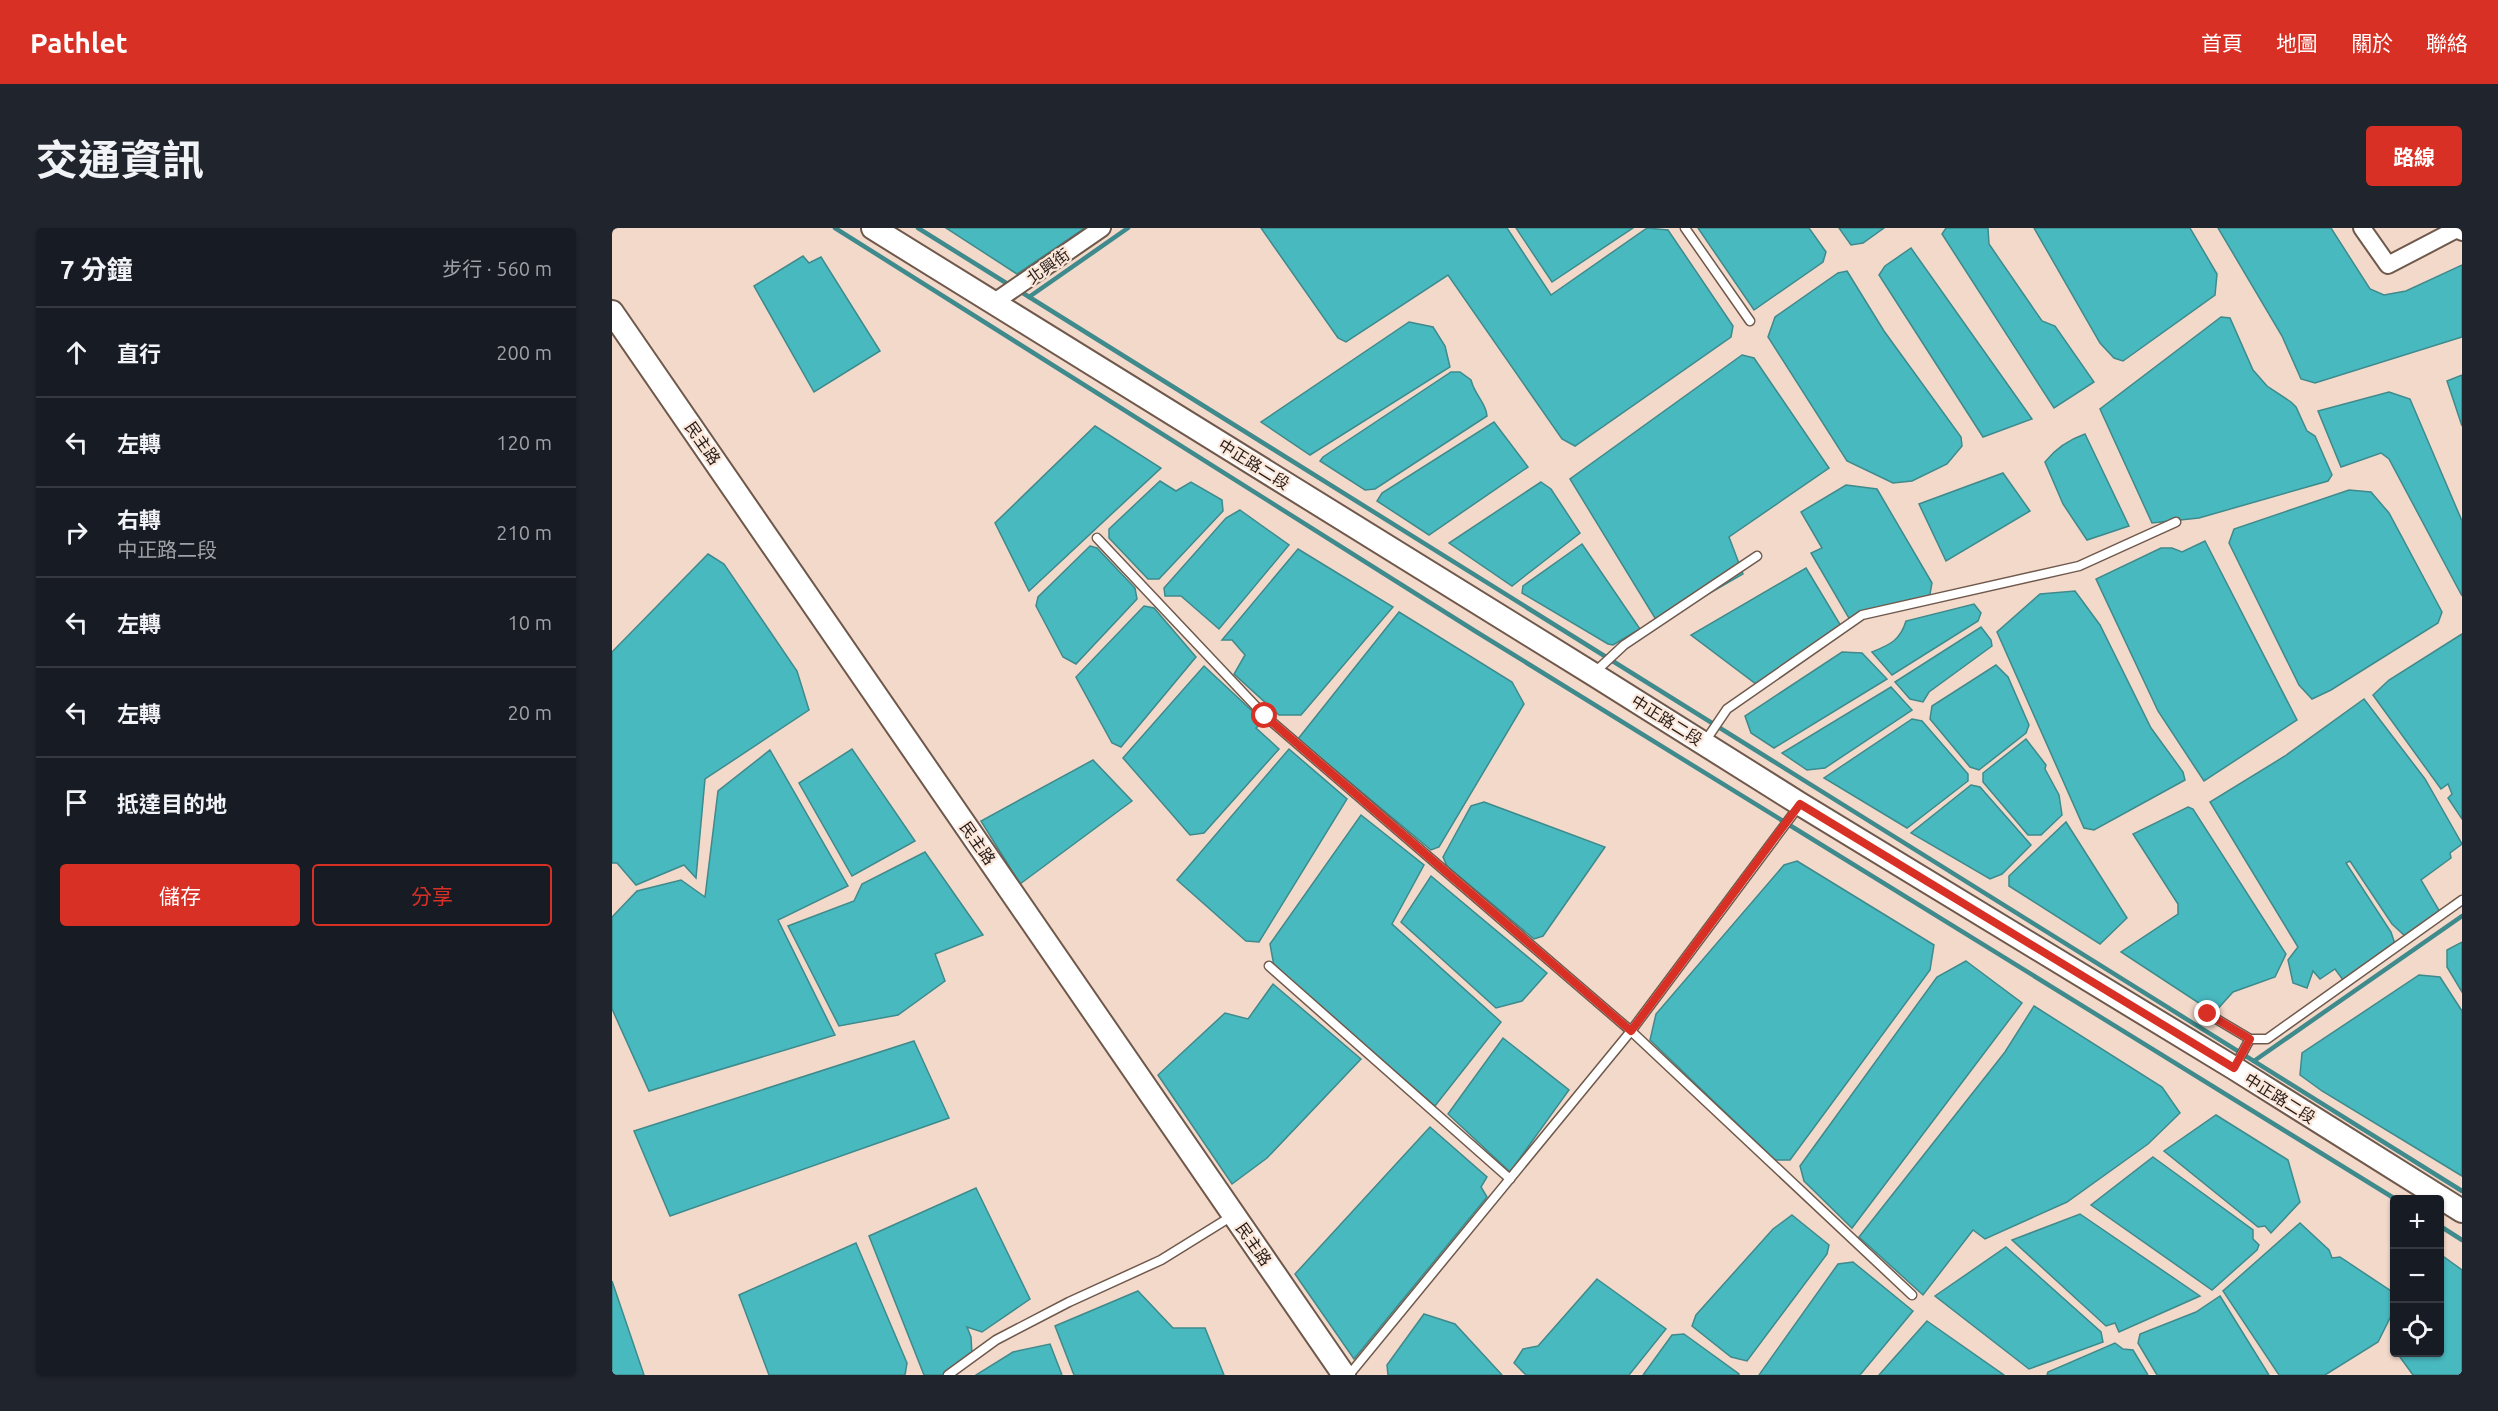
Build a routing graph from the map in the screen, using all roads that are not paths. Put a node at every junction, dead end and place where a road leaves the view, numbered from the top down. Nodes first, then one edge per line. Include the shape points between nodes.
1 (873, 228) edge
2 (1102, 228) edge
3 (1685, 228) edge
4 (2362, 228) edge
5 (2462, 232) edge
6 (993, 303) junction
7 (612, 312) edge
8 (1750, 321) dead end
9 (2176, 522) dead end
10 (1097, 538) dead end
11 (1757, 556) dead end
12 (1593, 674) junction
13 (1703, 743) junction
14 (1800, 804) junction
15 (2462, 900) edge
16 (1269, 966) dead end
17 (2208, 1014) dead end
18 (1631, 1031) junction
19 (2250, 1039) junction
20 (2234, 1068) junction
21 (1510, 1179) junction
22 (2462, 1211) edge
23 (1234, 1215) junction
24 (1912, 1295) dead end
25 (948, 1375) edge
26 (1344, 1375) edge
27 (1349, 1375) edge

1 - 6 main road, 中正路二段
2 - 6 street, 北興街
3 - 8 lane
4 - 5 street via 2388,265 2457,229
6 - 12 main road, 中正路二段
7 - 23 main road, 民主路
9 - 13 lane via 2079,566 1862,615 1727,709
10 - 18 lane via 1265,716
11 - 12 lane via 1624,645
12 - 13 main road, 中正路二段
13 - 14 main road, 中正路二段
14 - 18 lane
14 - 20 main road, 中正路二段
15 - 19 lane via 2267,1039
16 - 21 lane
17 - 19 lane
18 - 21 lane
18 - 24 lane
19 - 20 lane
20 - 22 main road, 中正路二段
21 - 27 lane
23 - 25 lane via 1161,1260 996,1340
23 - 26 main road, 民主路

